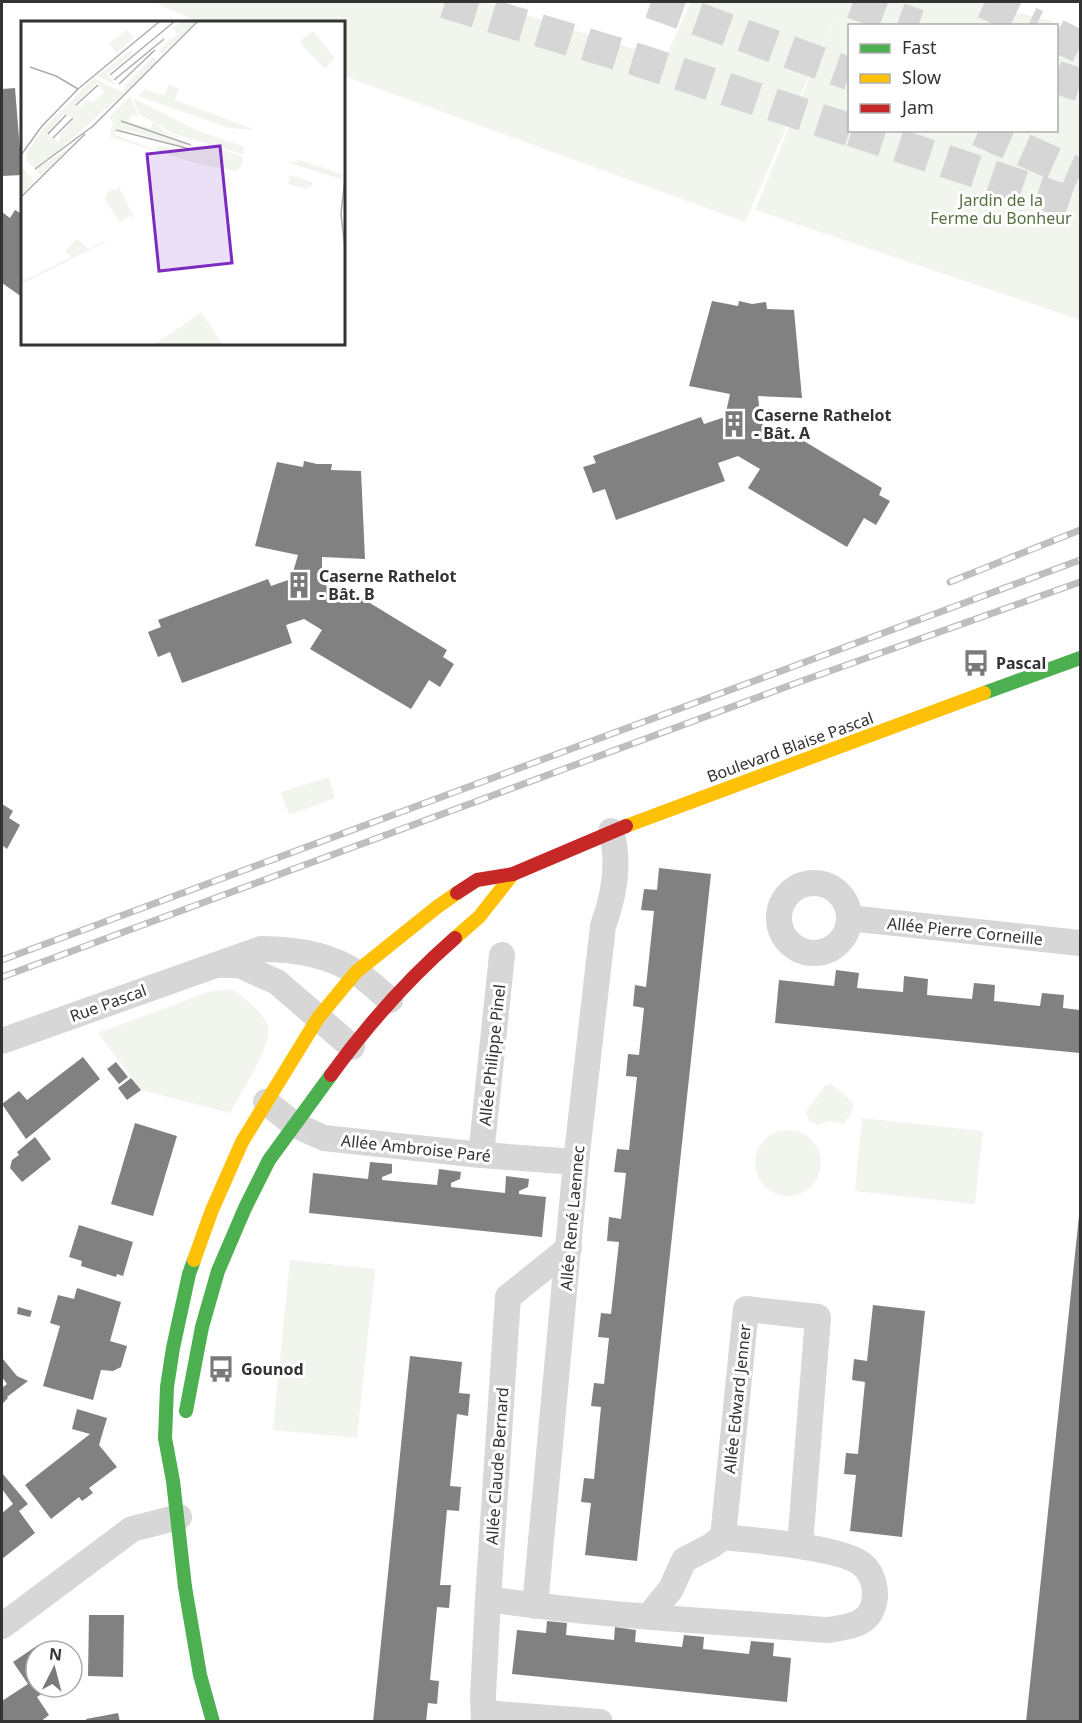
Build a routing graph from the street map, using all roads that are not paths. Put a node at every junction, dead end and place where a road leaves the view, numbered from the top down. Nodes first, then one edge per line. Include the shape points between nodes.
1 (1080, 658) edge
2 (611, 831) junction
3 (513, 874) junction
4 (849, 918) dead end
5 (1080, 943) edge
6 (502, 955) dead end
7 (214, 965) junction
8 (356, 972) junction
9 (390, 1000) junction
10 (318, 1018) junction
11 (2, 1041) edge
12 (352, 1047) junction
13 (266, 1102) junction
14 (295, 1125) junction
15 (481, 1155) junction
16 (576, 1162) junction
17 (569, 1248) junction
18 (173, 1481) junction
19 (179, 1517) junction
20 (723, 1537) junction
21 (800, 1545) junction
22 (488, 1599) junction
23 (535, 1606) junction
24 (649, 1616) junction
25 (2, 1626) edge
26 (485, 1717) edge
27 (213, 1722) edge
28 (600, 1722) edge

1 - 2 street, Boulevard Blaise Pascal
2 - 3 street, Boulevard Blaise Pascal
2 - 16 street, Allée René Laennec via 616,847 615,876 603,926
3 - 8 street, Boulevard Blaise Pascal via 477,880
3 - 9 street, Boulevard Blaise Pascal via 479,917
4 - 5 street, Allée Pierre Corneille
6 - 15 street, Allée Philippe Pinel
7 - 8 street, Rue Pascal via 261,949 291,949
7 - 10 street, Rue Pascal via 239,965 277,982
7 - 11 street, Rue Pascal
8 - 9 street, Rue Pascal
8 - 10 street, Boulevard Blaise Pascal
9 - 12 street, Boulevard Blaise Pascal
10 - 12 street, Rue Pascal
10 - 13 street, Boulevard Blaise Pascal
12 - 14 street, Boulevard Blaise Pascal
13 - 14 street, Allée Ambroise Paré
13 - 18 street, Boulevard Blaise Pascal via 242,1142 212,1210 180,1307 167,1387 165,1438
14 - 15 street, Allée Ambroise Paré via 324,1138
14 - 18 street, Boulevard Blaise Pascal via 269,1160 218,1271 202,1327
15 - 16 street, Allée Ambroise Paré
16 - 17 street, Allée René Laennec
17 - 22 street, Allée Claude Bernard via 508,1297
17 - 23 street, Allée René Laennec
18 - 19 street, Boulevard Blaise Pascal
19 - 25 street via 132,1529
19 - 27 street, Boulevard Blaise Pascal via 185,1587 200,1675
20 - 21 street
20 - 21 street, Allée Edward Jenner via 746,1309 818,1317
20 - 24 street via 684,1560 671,1589
21 - 24 street via 862,1564 875,1588 871,1614 859,1624 827,1629
22 - 23 street
22 - 26 street, Allée Claude Bernard
23 - 24 street
26 - 28 street, Allée Claude Bernard

